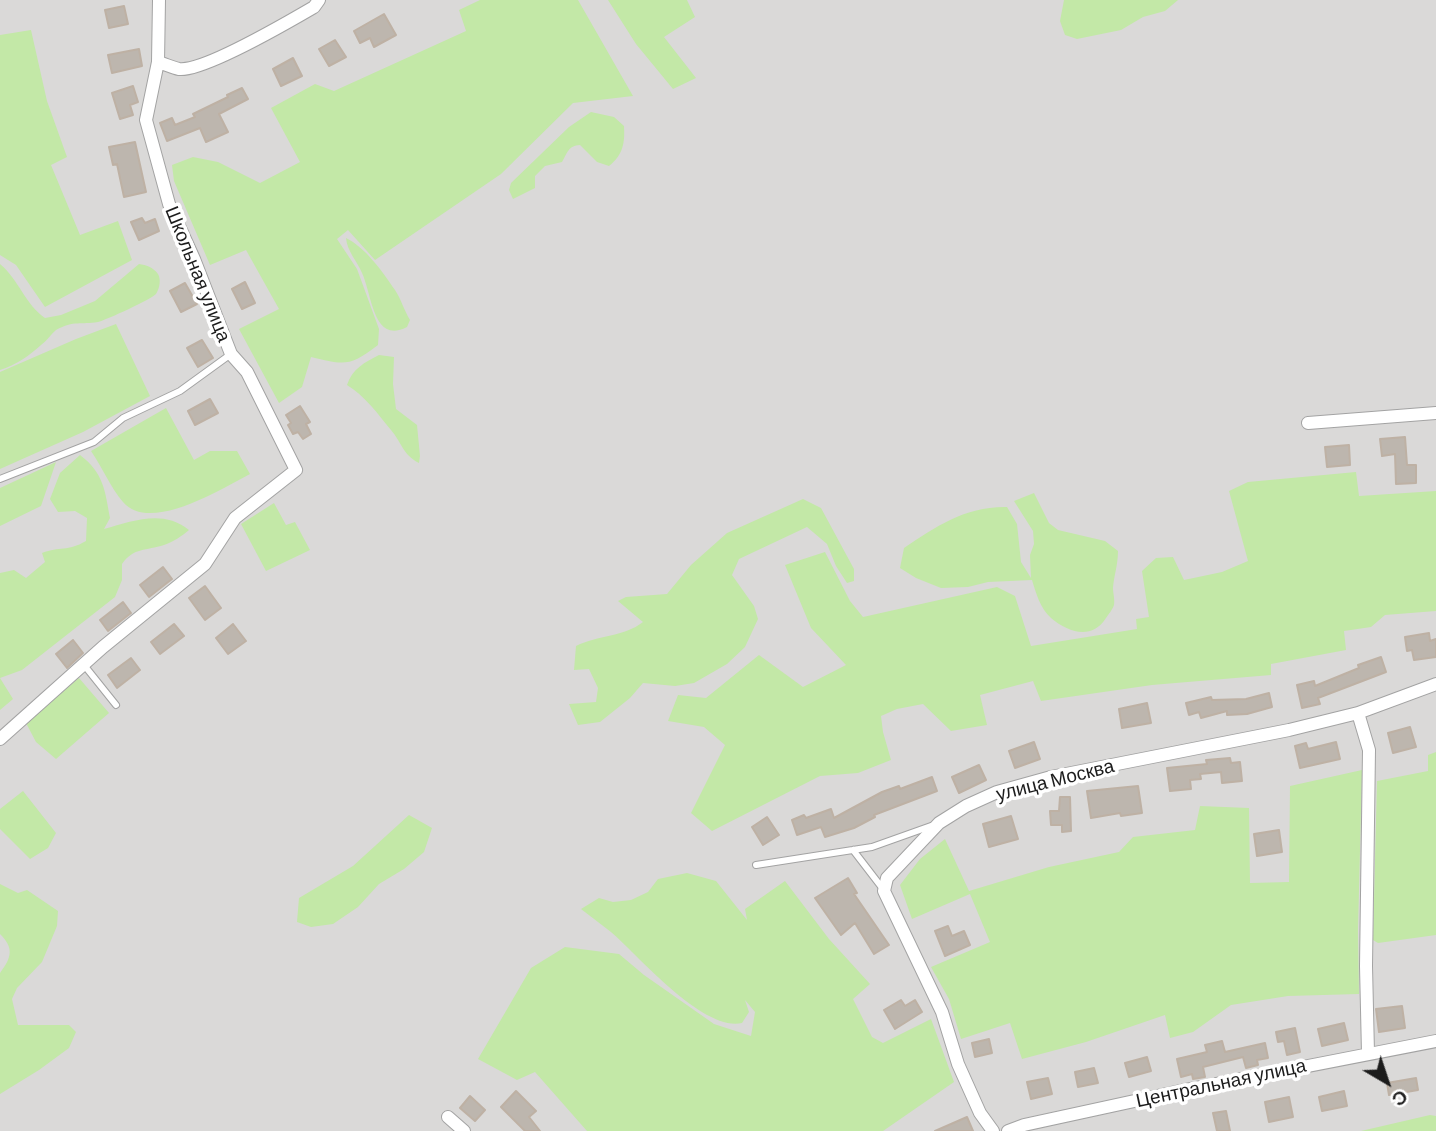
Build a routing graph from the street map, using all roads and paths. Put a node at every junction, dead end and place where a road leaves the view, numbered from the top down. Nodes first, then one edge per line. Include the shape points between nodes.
1 (159, 0) edge
2 (319, 0) edge
3 (158, 62) junction
4 (231, 354) junction
5 (1436, 413) edge
6 (1308, 423) dead end
7 (0, 479) edge
8 (84, 665) junction
9 (1436, 684) edge
10 (116, 705) dead end
11 (1358, 713) junction
12 (0, 739) edge
13 (939, 823) junction
14 (853, 850) junction
15 (756, 865) dead end
16 (884, 891) junction
17 (1436, 1041) edge
18 (1368, 1053) junction
19 (448, 1117) dead end
20 (464, 1131) edge
21 (993, 1131) edge
22 (1008, 1131) edge

1 - 3 street, Школьная улица
2 - 3 street via 256,39 197,66 181,69
3 - 4 street, Школьная улица via 146,120 169,204
4 - 7 lane via 180,391 124,418 94,442
4 - 8 street, Школьная улица via 247,372 296,470 234,518 205,564
5 - 6 street
8 - 10 lane
8 - 12 street, Школьная улица
9 - 11 street, улица Москва
11 - 13 street, улица Москва via 1037,781 998,792
11 - 18 street via 1369,750
13 - 14 lane
13 - 16 street, улица Москва via 887,878
14 - 15 lane
14 - 16 lane
16 - 21 street via 942,1012 980,1113
17 - 18 street, Центральная улица
18 - 22 street, Центральная улица
19 - 20 street

